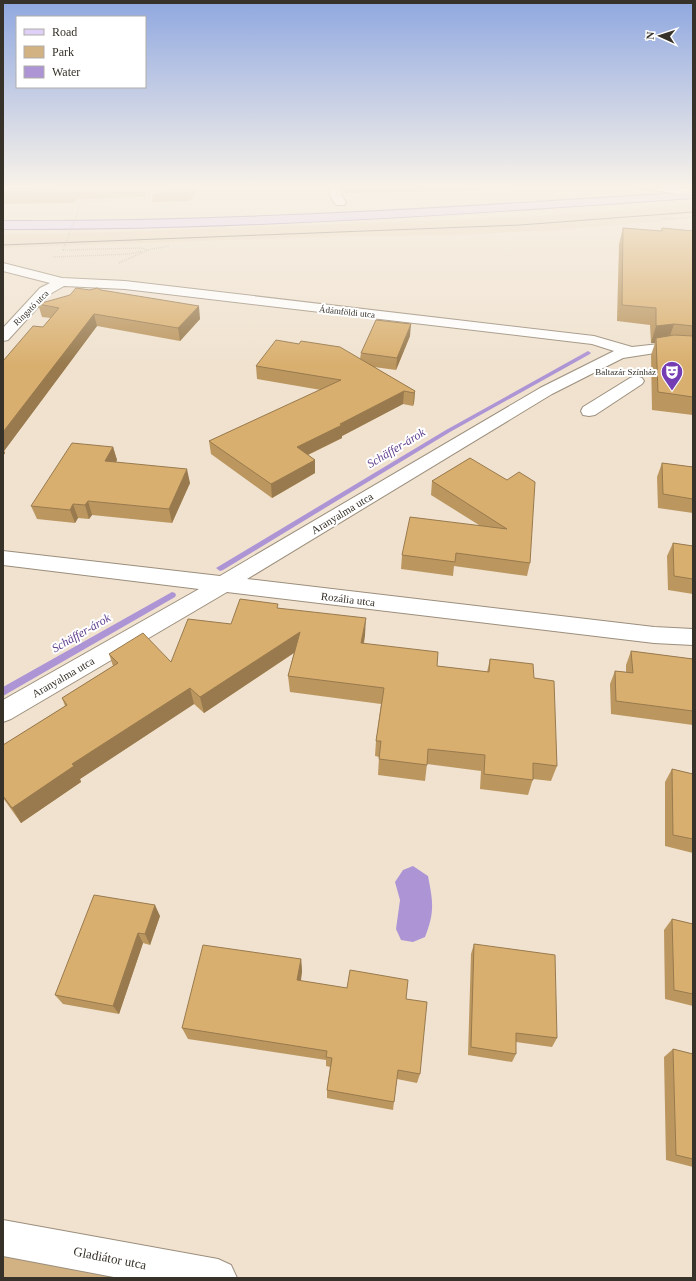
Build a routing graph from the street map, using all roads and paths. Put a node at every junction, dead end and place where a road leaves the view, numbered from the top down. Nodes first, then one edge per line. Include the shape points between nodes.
1 (65, 246) edge
2 (168, 246) edge
3 (148, 250) junction
4 (51, 257) dead end
5 (118, 263) dead end
6 (3, 267) edge
7 (62, 282) junction
8 (3, 337) edge
9 (693, 348) edge
10 (631, 352) junction
11 (636, 381) dead end
12 (589, 411) dead end
13 (3, 558) edge
14 (222, 585) junction
15 (693, 637) edge
16 (3, 712) edge
17 (3, 1238) edge
18 (218, 1278) edge

1 - 3 path, bridge via 63,250
2 - 3 path
3 - 4 path via 130,254
3 - 5 path
6 - 7 street, Ádámföldi utca
7 - 8 street, Ringató utca via 45,291
7 - 10 street, Ádámföldi utca via 125,285 594,340
9 - 10 street, Aranyalma utca via 668,347
10 - 14 street, Aranyalma utca via 618,355 546,391
11 - 12 street
13 - 14 street, Rozália utca
14 - 15 street, Rozália utca via 654,635
14 - 16 street, Aranyalma utca
17 - 18 street, Gladiátor utca

